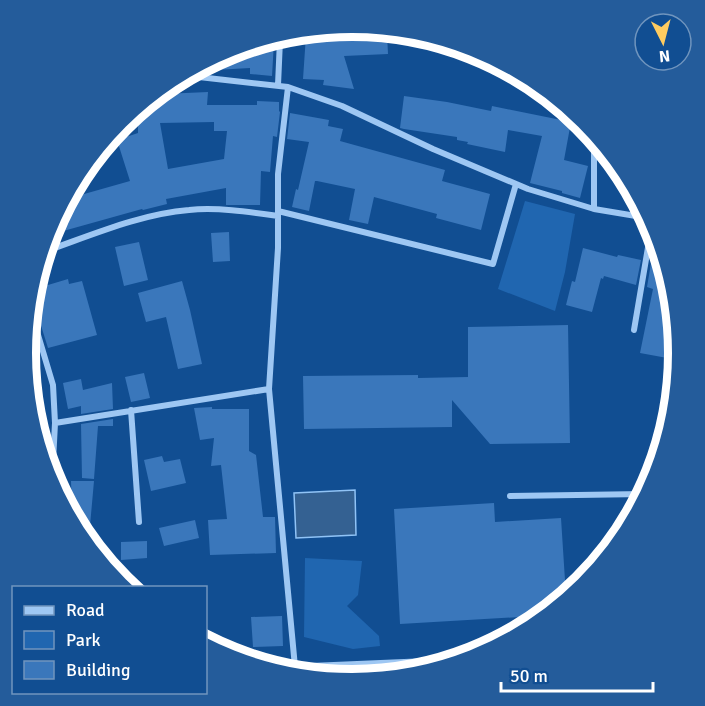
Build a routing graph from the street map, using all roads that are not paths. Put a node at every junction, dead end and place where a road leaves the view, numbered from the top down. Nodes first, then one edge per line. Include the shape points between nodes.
1 (280, 45) edge
2 (198, 77) edge
3 (278, 85) junction
4 (288, 87) junction
5 (594, 149) edge
6 (516, 184) junction
7 (594, 209) junction
8 (278, 214) junction
9 (638, 216) edge
10 (649, 242) edge
11 (54, 248) edge
12 (634, 330) dead end
13 (37, 332) edge
14 (269, 389) junction
15 (131, 410) junction
16 (55, 423) junction
17 (53, 456) edge
18 (635, 494) edge
19 (510, 496) dead end
20 (139, 522) dead end
21 (421, 662) edge
22 (295, 664) edge
23 (376, 664) junction
24 (308, 666) edge
25 (376, 669) edge

1 - 3 street
2 - 3 street
3 - 4 street
4 - 6 street via 342,106
4 - 8 street via 278,174
5 - 7 street
6 - 7 street
6 - 8 street via 493,264
7 - 9 street
8 - 11 street via 190,209 148,217
8 - 14 street
10 - 12 street
13 - 16 street via 53,385
14 - 15 street
14 - 22 street
15 - 16 street
15 - 20 street
16 - 17 street
18 - 19 street
21 - 23 street
23 - 24 street
23 - 25 street

